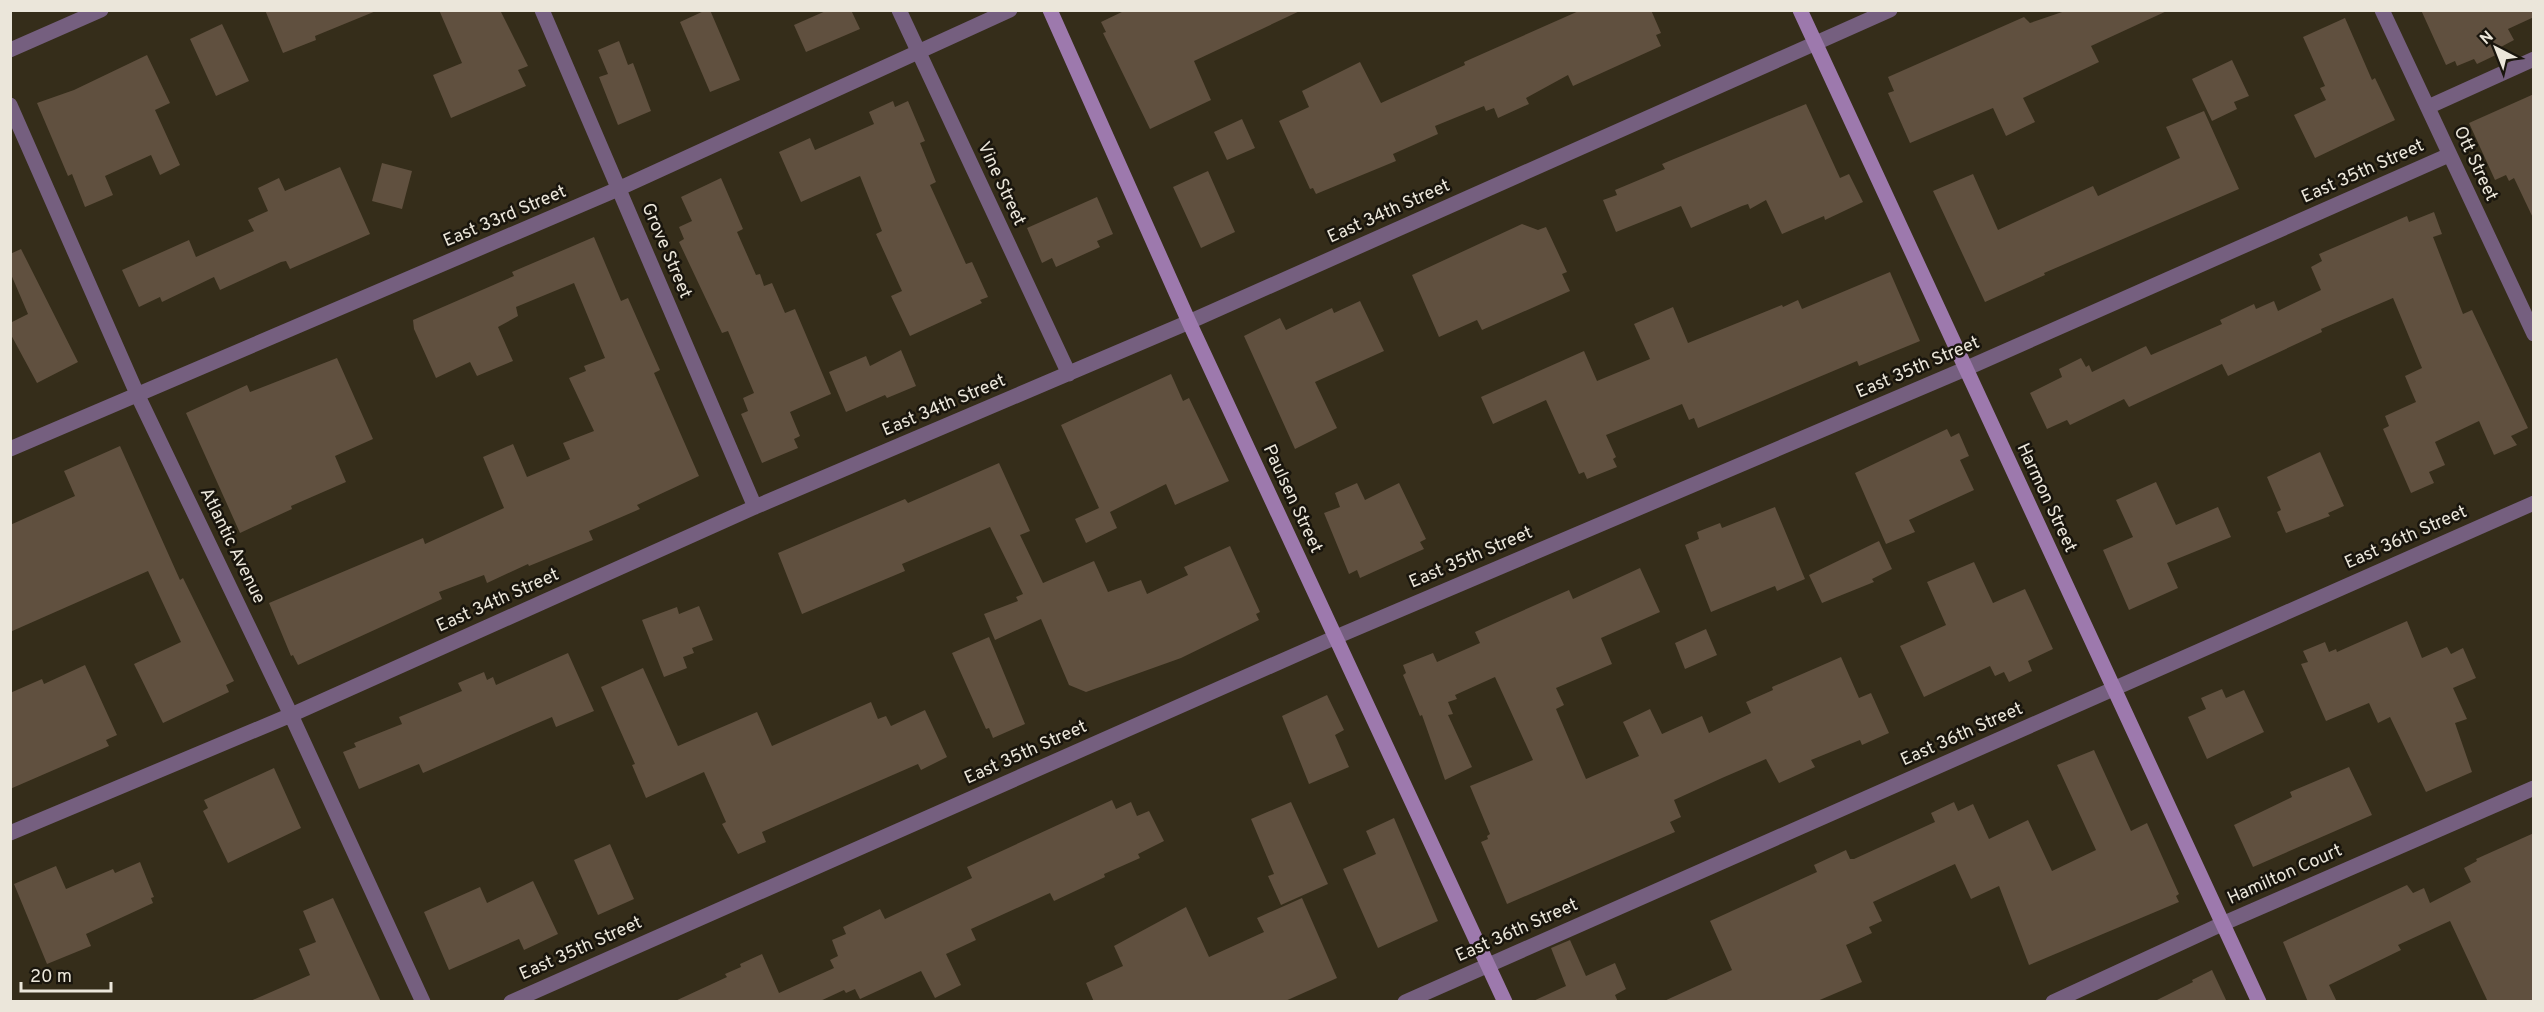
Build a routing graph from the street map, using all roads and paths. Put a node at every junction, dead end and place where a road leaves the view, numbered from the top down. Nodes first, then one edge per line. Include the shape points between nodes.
1 (101, 10) edge
2 (542, 10) edge
3 (899, 10) edge
4 (1010, 10) edge
5 (1050, 10) edge
6 (1800, 10) edge
7 (1890, 10) edge
8 (2382, 10) edge
9 (1815, 44) junction
10 (10, 50) edge
11 (917, 53) junction
12 (2534, 59) edge
13 (10, 105) edge
14 (2428, 106) junction
15 (2449, 155) junction
16 (618, 189) junction
17 (1189, 322) junction
18 (2534, 334) edge
19 (1965, 369) junction
20 (1069, 374) junction
21 (138, 396) junction
22 (10, 449) edge
23 (2534, 503) edge
24 (755, 507) junction
25 (1336, 638) junction
26 (2113, 689) junction
27 (291, 715) junction
28 (2534, 788) edge
29 (10, 833) edge
30 (2222, 924) junction
31 (1488, 965) junction
32 (423, 1002) edge
33 (511, 1002) edge
34 (1405, 1002) edge
35 (1505, 1002) edge
36 (2053, 1002) edge
37 (2259, 1002) edge

1 - 10 street
2 - 16 street, Grove Street
3 - 11 street, Vine Street
4 - 11 street, East 33rd Street
5 - 17 main road, Paulsen Street
6 - 9 main road, Harmon Street
7 - 9 street, East 34th Street
8 - 14 street, Ott Street
9 - 17 street, East 34th Street
9 - 19 main road, Harmon Street
11 - 16 street, East 33rd Street
11 - 20 street, Vine Street
12 - 14 street
13 - 21 street, Atlantic Avenue
14 - 15 street, Ott Street
15 - 18 street, Ott Street
15 - 19 street, East 35th Street
16 - 21 street, East 33rd Street
16 - 24 street, Grove Street
17 - 20 street, East 34th Street
17 - 25 main road, Paulsen Street
19 - 25 street, East 35th Street
19 - 26 main road, Harmon Street
20 - 24 street, East 34th Street
21 - 22 street, East 33rd Street
21 - 27 street, Atlantic Avenue
23 - 26 street, East 36th Street
24 - 27 street, East 34th Street
25 - 31 main road, Paulsen Street
25 - 33 street, East 35th Street
26 - 30 main road, Harmon Street
26 - 31 street, East 36th Street
27 - 29 street, East 34th Street
27 - 32 street, Atlantic Avenue
28 - 30 street, Hamilton Court
30 - 36 street, Hamilton Court
30 - 37 main road, Harmon Street
31 - 34 street, East 36th Street
31 - 35 main road, Paulsen Street

